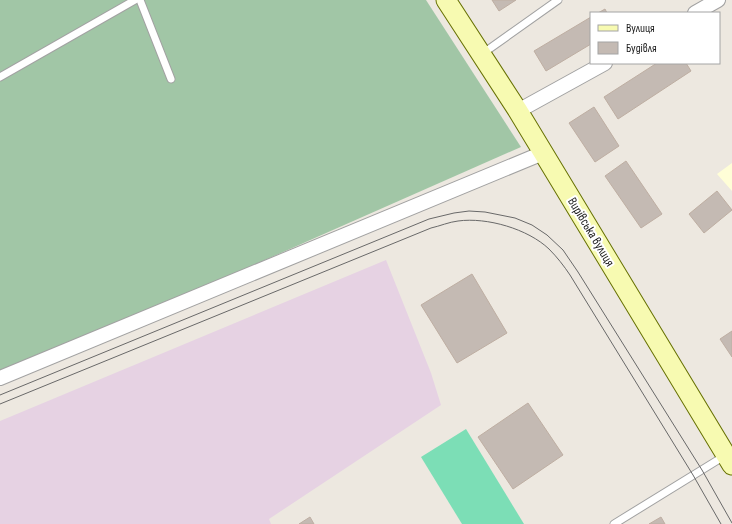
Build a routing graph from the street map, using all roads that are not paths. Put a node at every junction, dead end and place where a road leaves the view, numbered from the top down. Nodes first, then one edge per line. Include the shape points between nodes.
1 (135, 0) edge
2 (140, 0) edge
3 (446, 0) edge
4 (558, 0) edge
5 (718, 0) edge
6 (697, 12) edge
7 (481, 54) junction
8 (603, 64) edge
9 (0, 76) edge
10 (171, 79) dead end
11 (518, 111) junction
12 (543, 153) junction
13 (0, 378) edge
14 (729, 460) edge
15 (614, 524) edge

1 - 9 lane
2 - 10 lane
3 - 7 main road, Вирівська вулиця
4 - 7 lane
5 - 6 street
7 - 11 main road, Вирівська вулиця
8 - 11 street
11 - 12 main road, Вирівська вулиця
12 - 13 street
12 - 14 main road, Вирівська вулиця
14 - 15 lane

